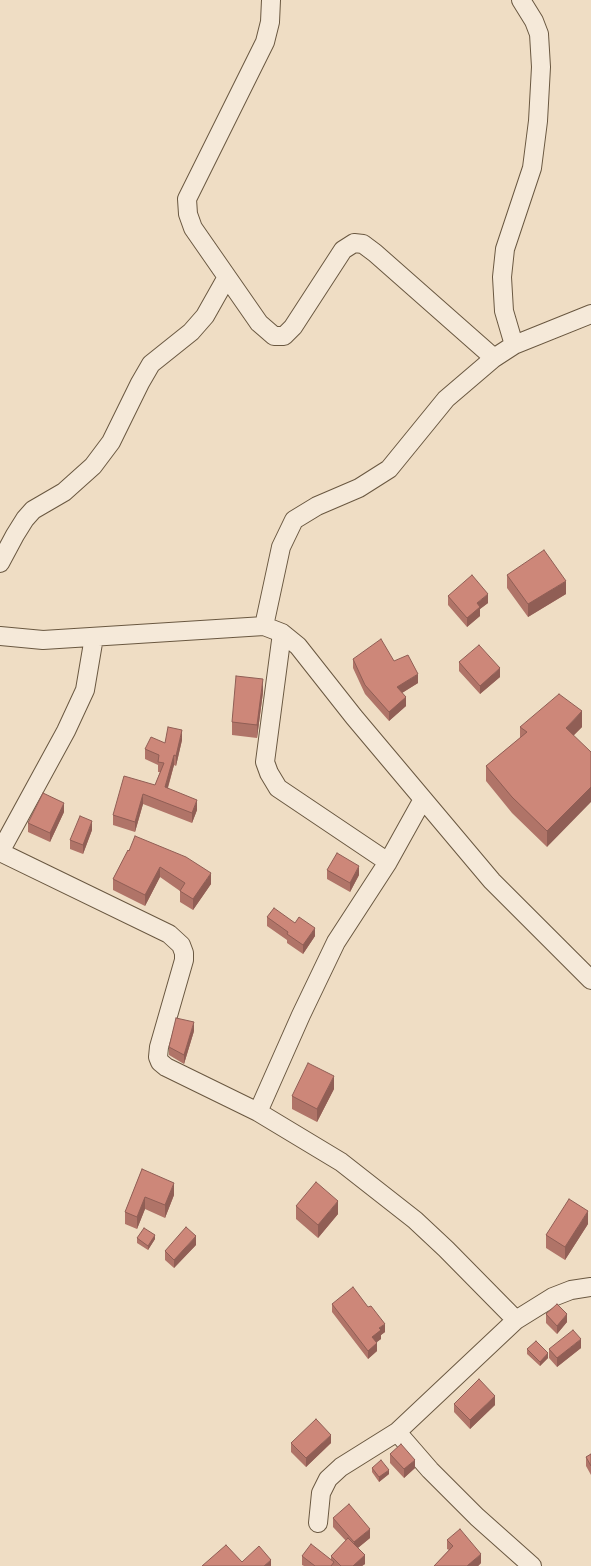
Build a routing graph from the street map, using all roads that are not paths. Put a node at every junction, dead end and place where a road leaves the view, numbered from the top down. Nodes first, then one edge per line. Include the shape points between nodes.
1 (271, 0) edge
2 (521, 0) edge
3 (227, 277) junction
4 (591, 314) edge
5 (514, 346) junction
6 (494, 358) junction
7 (0, 563) edge
8 (264, 626) junction
9 (282, 633) junction
10 (0, 636) edge
11 (94, 637) junction
12 (423, 799) junction
13 (0, 852) edge
14 (388, 862) junction
15 (591, 980) edge
16 (258, 1112) junction
17 (591, 1287) edge
18 (516, 1320) junction
19 (396, 1432) junction
20 (318, 1523) dead end
21 (532, 1566) edge

1 - 3 street via 265,42 187,199 192,228
2 - 5 street via 539,34 541,67 532,168 505,249 502,278 504,311
3 - 6 street via 259,323 274,336 284,336 294,327 343,250 354,243 363,244
3 - 7 street via 205,316 191,332 151,364 111,442 93,466 64,492 25,519
4 - 5 street
5 - 6 street
6 - 8 street via 446,399 389,469 359,488 316,506 294,520 281,547
8 - 9 street
8 - 11 street
9 - 12 street via 298,646
9 - 14 street via 265,762 269,773 278,788
10 - 11 street via 43,640
11 - 13 street via 85,690
12 - 14 street
12 - 15 street via 492,881
13 - 16 street via 169,934 180,945 184,960 159,1047 160,1062
14 - 16 street via 336,942
16 - 18 street via 341,1162 415,1220
17 - 18 street via 553,1297
18 - 19 street
19 - 20 street via 328,1479 320,1493
19 - 21 street via 470,1511

